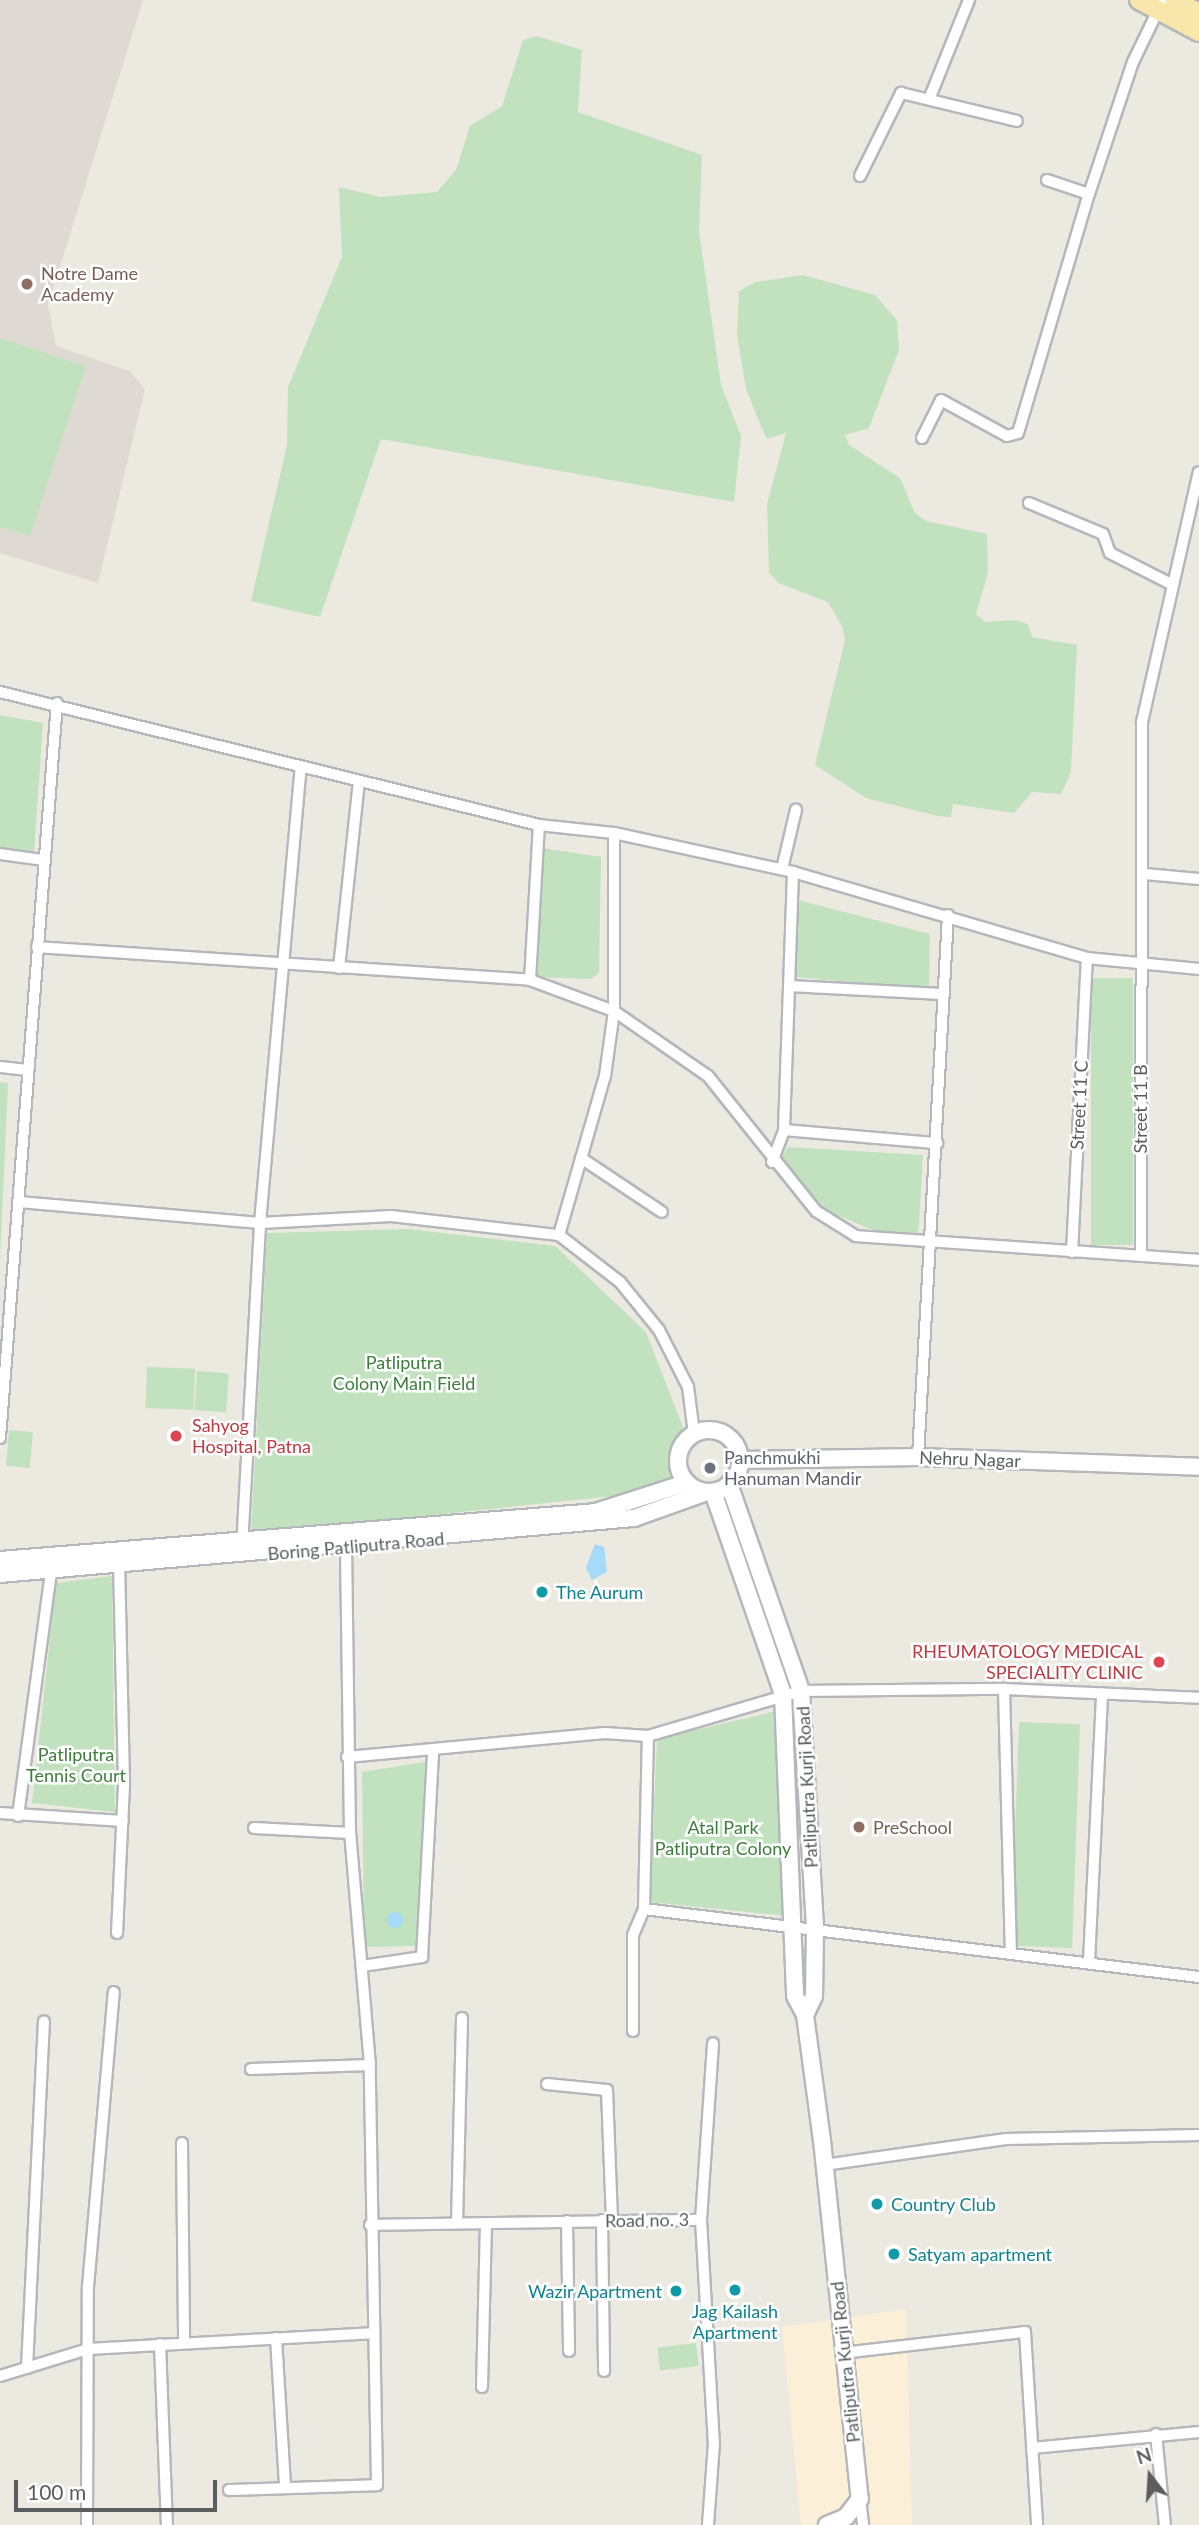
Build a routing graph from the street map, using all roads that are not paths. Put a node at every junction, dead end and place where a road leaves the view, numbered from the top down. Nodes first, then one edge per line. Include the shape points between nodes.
1 (969, 0) edge
2 (1139, 0) edge
3 (1174, 0) edge
4 (1161, 5) edge
5 (1199, 13) edge
6 (1199, 32) edge
7 (930, 97) junction
8 (1017, 121) dead end
9 (860, 176) dead end
10 (1046, 180) dead end
11 (1088, 194) junction
12 (922, 438) dead end
13 (1199, 472) edge
14 (1029, 503) dead end
15 (1171, 584) junction
16 (0, 692) edge
17 (57, 703) junction
18 (301, 768) junction
19 (359, 782) junction
20 (796, 810) dead end
21 (539, 824) junction
22 (614, 833) junction
23 (0, 854) edge
24 (44, 860) junction
25 (787, 870) junction
26 (1145, 874) junction
27 (1199, 878) edge
28 (948, 915) junction
29 (37, 947) junction
30 (1087, 958) junction
31 (1139, 961) junction
32 (279, 964) junction
33 (339, 968) junction
34 (1199, 969) edge
35 (530, 981) junction
36 (789, 986) junction
37 (942, 994) junction
38 (614, 1011) junction
39 (0, 1067) edge
40 (28, 1070) junction
41 (784, 1130) junction
42 (937, 1143) junction
43 (581, 1158) junction
44 (772, 1162) junction
45 (19, 1202) junction
46 (662, 1212) dead end
47 (260, 1223) junction
48 (559, 1235) junction
49 (930, 1245) junction
50 (1072, 1252) junction
51 (1141, 1256) junction
52 (1199, 1260) edge
53 (4, 1345) edge
54 (694, 1433) junction
55 (0, 1438) edge
56 (918, 1457) junction
57 (740, 1460) junction
58 (1199, 1467) edge
59 (686, 1483) junction
60 (729, 1485) junction
61 (710, 1492) junction
62 (489, 1528) junction
63 (346, 1547) junction
64 (242, 1550) junction
65 (0, 1560) edge
66 (119, 1566) junction
67 (51, 1571) junction
68 (0, 1574) edge
69 (1004, 1689) junction
70 (801, 1691) junction
71 (1102, 1693) junction
72 (783, 1694) junction
73 (1199, 1698) edge
74 (648, 1736) junction
75 (433, 1751) junction
76 (347, 1758) junction
77 (0, 1814) edge
78 (18, 1816) junction
79 (123, 1821) junction
80 (254, 1828) dead end
81 (350, 1833) junction
82 (644, 1909) junction
83 (794, 1926) junction
84 (815, 1928) junction
85 (117, 1933) dead end
86 (1011, 1952) junction
87 (1089, 1962) junction
88 (362, 1966) junction
89 (1199, 1977) edge
90 (114, 1992) dead end
91 (805, 2015) junction
92 (462, 2018) dead end
93 (44, 2021) dead end
94 (633, 2031) dead end
95 (713, 2043) dead end
96 (370, 2065) junction
97 (251, 2069) dead end
98 (547, 2084) dead end
99 (1199, 2135) edge
100 (182, 2143) dead end
101 (824, 2165) junction
102 (607, 2220) junction
103 (701, 2220) junction
104 (567, 2221) junction
105 (457, 2223) junction
106 (486, 2223) junction
107 (370, 2225) junction
108 (372, 2333) junction
109 (276, 2338) junction
110 (184, 2343) junction
111 (160, 2344) junction
112 (88, 2349) junction
113 (569, 2351) dead end
114 (844, 2353) junction
115 (27, 2368) junction
116 (604, 2371) dead end
117 (0, 2376) edge
118 (482, 2387) dead end
119 (1199, 2432) edge
120 (1156, 2434) junction
121 (1032, 2448) junction
122 (285, 2487) junction
123 (229, 2490) dead end
124 (860, 2499) junction
125 (87, 2525) edge
126 (167, 2525) edge
127 (708, 2525) edge
128 (827, 2525) edge
129 (863, 2525) edge
130 (1037, 2525) edge
131 (1166, 2525) edge

1 - 7 street
2 - 4 main road
3 - 5 main road
4 - 6 main road
4 - 11 street via 1133,62
7 - 8 street
7 - 9 street via 896,96
10 - 11 street
11 - 12 street via 1018,433 1007,436 941,400
13 - 15 street, Street 11 B
14 - 15 street via 1103,534 1110,553
15 - 26 street, Street 11 B via 1142,722 1137,798
16 - 17 street
17 - 18 street
17 - 24 street
18 - 19 street
18 - 32 street
19 - 21 street
19 - 33 street
20 - 25 street
21 - 22 street
21 - 35 street
22 - 25 street
22 - 38 street
23 - 24 street
24 - 29 street
25 - 28 street
25 - 36 street
26 - 27 street
26 - 31 street, Street 11 B
28 - 30 street
28 - 37 street
29 - 32 street
29 - 40 street
30 - 31 street
30 - 50 street, Street 11 C
31 - 34 street
31 - 51 street, Street 11 B
32 - 33 street
32 - 47 street
33 - 35 street
35 - 38 street
36 - 37 street
36 - 41 street
37 - 42 street
38 - 43 street via 605,1076
38 - 44 street via 708,1076
39 - 40 street
40 - 45 street
41 - 42 street
41 - 44 street
42 - 49 street
43 - 46 street
43 - 48 street
44 - 49 street via 816,1211 856,1236
45 - 47 street
45 - 53 street
47 - 48 street via 391,1216
47 - 64 street
48 - 54 street via 620,1282 659,1330 688,1387
49 - 50 street
49 - 56 street
50 - 51 street
51 - 52 street
53 - 55 street
54 - 57 street via 724,1433
54 - 59 street via 679,1451
56 - 57 street, Nehru Nagar
56 - 58 street, Nehru Nagar
57 - 60 street
59 - 61 street
59 - 62 street, Boring Patliputra Road via 597,1512
60 - 61 street
60 - 70 street, Patliputra Kurji Road
61 - 62 street, Boring Patliputra Road via 634,1518
61 - 72 street, Patliputra Kurji Road
62 - 63 street, Boring Patliputra Road
62 - 64 street, Boring Patliputra Road
63 - 64 street, Boring Patliputra Road
63 - 76 street
64 - 65 street, Boring Patliputra Road
64 - 66 street, Boring Patliputra Road
66 - 67 street, Boring Patliputra Road
66 - 79 street
67 - 68 street, Boring Patliputra Road
67 - 78 street
69 - 70 street
69 - 71 street
69 - 86 street
70 - 72 street
70 - 84 street, Patliputra Kurji Road
71 - 73 street
71 - 87 street
72 - 74 street
72 - 83 street, Patliputra Kurji Road
74 - 75 street via 605,1733
74 - 82 street
75 - 76 street
75 - 88 street via 422,1957
76 - 81 street
77 - 78 street
78 - 79 street
79 - 85 street
80 - 81 street
81 - 88 street
82 - 83 street
82 - 94 street via 633,1935
83 - 84 street
83 - 91 street, Patliputra Kurji Road via 796,1996
84 - 86 street
84 - 91 street, Patliputra Kurji Road via 814,1996
86 - 87 street
87 - 89 street
88 - 96 street
90 - 112 street
91 - 101 street, Patliputra Kurji Road
92 - 105 street
93 - 115 street
95 - 103 street
96 - 97 street
96 - 107 street
98 - 102 street via 607,2090
99 - 101 street via 1006,2139
100 - 110 street
101 - 114 street, Patliputra Kurji Road
102 - 103 street, Road no. 3
102 - 104 street, Road no. 3
102 - 116 street
103 - 127 street, Road no. 3 via 713,2443
104 - 106 street, Road no. 3
104 - 113 street
105 - 106 street, Road no. 3
105 - 107 street, Road no. 3
106 - 118 street
107 - 108 street
108 - 109 street
108 - 122 street via 377,2485
109 - 110 street
109 - 122 street
110 - 111 street
111 - 112 street
111 - 126 street
112 - 115 street
112 - 125 street
114 - 121 street via 1025,2332
114 - 124 street, Patliputra Kurji Road
115 - 117 street
119 - 120 street
120 - 121 street
120 - 131 street
121 - 130 street
122 - 123 street
124 - 128 street via 846,2516
124 - 129 street

